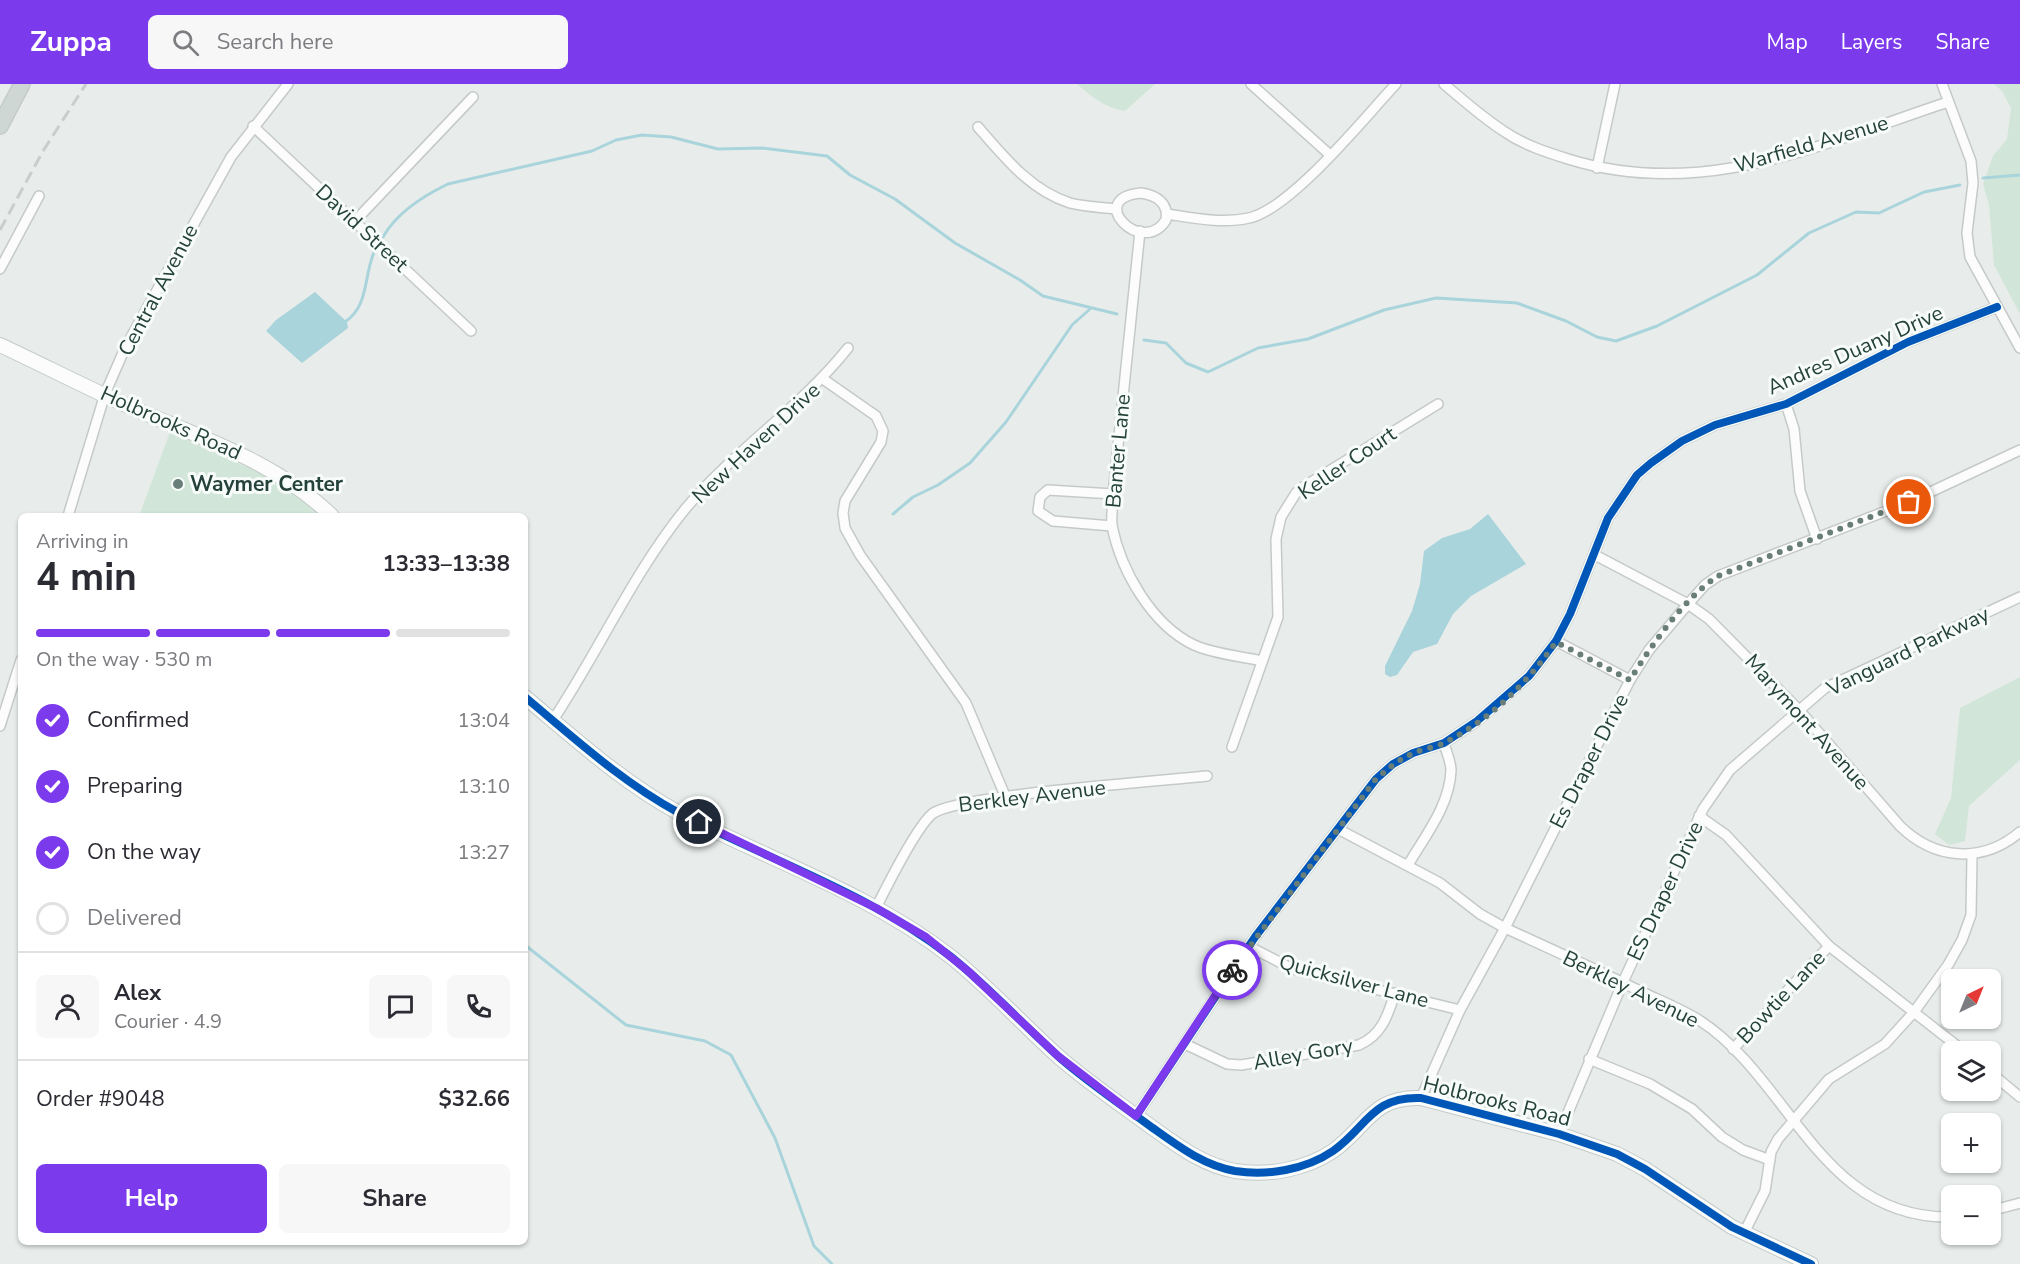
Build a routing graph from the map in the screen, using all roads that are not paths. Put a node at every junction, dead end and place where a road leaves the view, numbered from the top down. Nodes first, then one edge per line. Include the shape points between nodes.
1 (22, 84) edge
2 (288, 84) edge
3 (1251, 84) edge
4 (1396, 84) edge
5 (1444, 84) edge
6 (1615, 84) edge
7 (1942, 84) edge
8 (472, 97) dead end
9 (1948, 102) junction
10 (0, 126) edge
11 (253, 126) junction
12 (978, 127) dead end
13 (1329, 154) junction
14 (1597, 168) junction
15 (39, 196) dead end
16 (1116, 209) junction
17 (1167, 214) junction
18 (355, 221) junction
19 (1140, 231) junction
20 (0, 269) edge
21 (1997, 307) junction
22 (471, 331) dead end
23 (0, 345) edge
24 (848, 348) dead end
25 (2020, 348) edge
26 (823, 379) junction
27 (105, 394) junction
28 (1438, 404) dead end
29 (1786, 404) junction
30 (2020, 450) edge
31 (1113, 494) junction
32 (69, 513) edge
33 (329, 513) edge
34 (1112, 526) junction
35 (1817, 538) junction
36 (1595, 555) junction
37 (2020, 597) edge
38 (1688, 604) junction
39 (1556, 642) junction
40 (1262, 661) junction
41 (18, 669) edge
42 (1630, 680) junction
43 (528, 699) edge
44 (1799, 710) junction
45 (553, 720) junction
46 (0, 726) edge
47 (1444, 743) junction
48 (1232, 747) dead end
49 (1207, 776) dead end
50 (1006, 798) junction
51 (1699, 816) junction
52 (1338, 829) junction
53 (2020, 832) edge
54 (1972, 855) junction
55 (1408, 865) junction
56 (876, 908) junction
57 (1506, 928) junction
58 (1829, 946) junction
59 (1250, 947) junction
60 (1623, 982) junction
61 (1395, 993) junction
62 (1460, 1010) junction
63 (1914, 1012) junction
64 (1951, 1041) edge
65 (1185, 1044) junction
66 (1733, 1049) junction
67 (1589, 1059) junction
68 (2001, 1081) edge
69 (2020, 1097) edge
70 (1421, 1098) junction
71 (1136, 1116) junction
72 (1792, 1121) junction
73 (1559, 1134) junction
74 (1770, 1160) junction
75 (2020, 1203) edge
76 (2001, 1208) edge
77 (1941, 1217) edge
78 (1744, 1233) junction
79 (1810, 1264) edge

1 - 10 main road
2 - 11 street, Central Avenue
3 - 13 street
4 - 13 street
5 - 14 street, Warfield Avenue via 1506,133 1541,151
6 - 14 street
7 - 9 street
8 - 18 street
9 - 14 street, Warfield Avenue via 1758,164 1689,175
9 - 21 street via 1971,161 1973,183 1966,233 1970,257
11 - 18 street, David Street
11 - 27 street, Central Avenue via 231,157 150,301
12 - 16 street via 1011,166 1053,195 1070,202
13 - 17 street via 1282,202 1261,215 1226,221
15 - 20 street
16 - 17 street via 1122,199 1141,193 1158,198
16 - 19 street via 1121,223
17 - 19 street via 1158,229
18 - 22 street, David Street
19 - 31 street, Banter Lane
21 - 25 street
21 - 29 street, Andres Duany Drive via 1908,342
23 - 27 street, Holbrooks Road
24 - 26 street
26 - 45 street, New Haven Drive via 712,481 675,522
26 - 50 street, New Haven Drive via 876,416 883,431 881,442 845,501 846,528 860,555 966,703
27 - 32 street, Central Avenue
27 - 33 street, Holbrooks Road via 263,464 295,483
28 - 40 street, Keller Court via 1296,493 1281,517 1276,538 1278,617
29 - 35 street via 1794,429 1800,492
29 - 36 street, Andres Duany Drive via 1714,425 1651,463 1636,475 1613,508
30 - 35 street, Es Draper Drive via 1907,503
31 - 34 street, Banter Lane
31 - 34 street via 1048,490 1040,497 1038,511 1053,521
34 - 40 street, Banter Lane via 1137,589 1153,614 1172,632 1196,646
35 - 38 street, Es Draper Drive via 1718,576
36 - 38 street, Marymont Avenue
36 - 39 street, Andres Duany Drive
37 - 44 street, Vanguard Parkway via 1825,688
38 - 42 street, Es Draper Drive via 1649,650
38 - 44 street, Marymont Avenue via 1709,618
39 - 42 street
39 - 47 street, Andres Duany Drive via 1505,699
40 - 48 street, Keller Court
41 - 46 street
42 - 57 street, Es Draper Drive
43 - 45 street, Holbrooks Road
44 - 51 street, ES Draper Drive via 1730,770
44 - 54 street, Marymont Avenue via 1910,836 1932,849
45 - 56 street, Holbrooks Road via 651,797
47 - 52 street, Andres Duany Drive via 1394,764 1376,779
47 - 55 street via 1451,768 1448,792
49 - 50 street, Berkley Avenue
50 - 56 street, Berkley Avenue via 950,806 933,814
51 - 58 street via 1726,835
51 - 60 street, ES Draper Drive
52 - 55 street, Berkley Avenue
52 - 59 street, Andres Duany Drive
53 - 54 street, Marymont Avenue via 2001,846
54 - 63 street via 1971,915 1962,940
55 - 57 street, Berkley Avenue
56 - 71 street, Holbrooks Road via 926,937 1058,1056
57 - 60 street, Berkley Avenue
57 - 62 street, Es Draper Drive
58 - 63 street
58 - 66 street, Bowtie Lane
59 - 61 street, Quicksilver Lane via 1293,969
59 - 65 street, Andres Duany Drive
60 - 66 street, Berkley Avenue via 1700,1020
60 - 67 street, ES Draper Drive
61 - 62 street, Quicksilver Lane
61 - 65 street, Alley Gory via 1379,1030 1359,1045 1241,1065 1227,1064
62 - 70 street, Es Draper Drive
63 - 64 street
63 - 72 street via 1885,1044 1829,1079
65 - 71 street, Andres Duany Drive
66 - 72 street, Berkley Avenue
67 - 73 street, ES Draper Drive
67 - 74 street via 1650,1084 1692,1109 1722,1137
68 - 69 street
70 - 71 street, Holbrooks Road via 1400,1099 1380,1106 1320,1158 1267,1172 1235,1171 1208,1164
70 - 73 street, Holbrooks Road
72 - 74 street via 1778,1139
72 - 77 street, Berkley Avenue via 1853,1185 1900,1210
73 - 78 street, Holbrooks Road via 1632,1161
74 - 78 street via 1765,1191
75 - 76 street
78 - 79 street, Holbrooks Road

